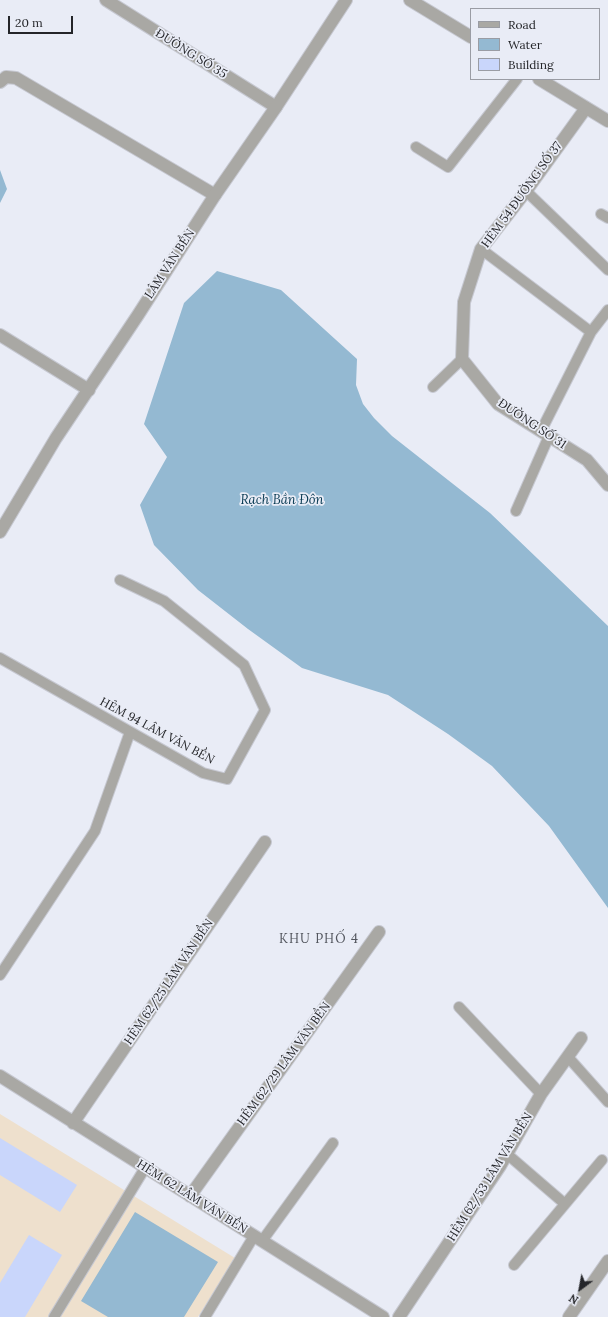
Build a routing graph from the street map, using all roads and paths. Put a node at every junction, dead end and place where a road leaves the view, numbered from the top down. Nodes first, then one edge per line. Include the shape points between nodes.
1 (106, 0) edge
2 (346, 0) edge
3 (410, 0) edge
4 (470, 37) edge
5 (516, 80) edge
6 (541, 80) edge
7 (0, 82) edge
8 (276, 107) junction
9 (586, 108) junction
10 (608, 121) edge
11 (416, 147) dead end
12 (526, 191) junction
13 (215, 195) junction
14 (481, 249) junction
15 (608, 270) edge
16 (608, 310) edge
17 (591, 332) junction
18 (0, 335) edge
19 (462, 359) junction
20 (433, 387) dead end
21 (88, 390) junction
22 (545, 434) junction
23 (608, 485) edge
24 (516, 511) dead end
25 (0, 532) edge
26 (120, 580) dead end
27 (0, 658) edge
28 (130, 732) junction
29 (265, 842) dead end
30 (378, 932) dead end
31 (0, 975) edge
32 (459, 1007) dead end
33 (581, 1038) dead end
34 (568, 1057) junction
35 (0, 1076) edge
36 (541, 1094) junction
37 (608, 1102) edge
38 (73, 1123) junction
39 (333, 1143) dead end
40 (507, 1154) junction
41 (602, 1160) dead end
42 (145, 1168) junction
43 (190, 1196) junction
44 (565, 1204) junction
45 (258, 1238) junction
46 (608, 1261) edge
47 (514, 1265) dead end
48 (54, 1317) edge
49 (205, 1317) edge
50 (383, 1317) edge
51 (399, 1317) edge
52 (569, 1317) edge

1 - 8 street, ĐƯỜNG SỐ 35
2 - 8 street, LÂM VĂN BỀN
3 - 4 street
5 - 11 lane via 448,167
6 - 9 street
7 - 13 street via 6,77 16,78
8 - 13 street, LÂM VĂN BỀN
9 - 10 street
9 - 12 street, HẺM 54 ĐƯỜNG SỐ 37
12 - 14 street, HẺM 54 ĐƯỜNG SỐ 37
12 - 15 lane
13 - 21 street, LÂM VĂN BỀN
14 - 17 lane
14 - 19 street, HẺM 54 ĐƯỜNG SỐ 37 via 464,302
16 - 17 lane
17 - 22 lane
18 - 21 street
19 - 20 lane
19 - 22 street, ĐƯỜNG SỐ 31 via 498,404
21 - 25 street, LÂM VĂN BỀN
22 - 23 street, ĐƯỜNG SỐ 31 via 587,460
22 - 24 lane
26 - 28 lane, HẺM 94 LÂM VĂN BỀN via 164,601 244,665 265,710 227,779 203,773
27 - 28 lane, HẺM 94 LÂM VĂN BỀN
28 - 31 lane via 96,831
29 - 38 street, HẺM 62/25 LÂM VĂN BỀN
30 - 43 street, HẺM 62/29 LÂM VĂN BỀN
32 - 36 lane
33 - 34 street, HẺM 62/53 LÂM VĂN BỀN
34 - 36 street, HẺM 62/53 LÂM VĂN BỀN
34 - 37 lane
35 - 38 street, HẺM 62 LÂM VĂN BỀN
36 - 40 street, HẺM 62/53 LÂM VĂN BỀN
38 - 42 street, HẺM 62 LÂM VĂN BỀN
39 - 45 lane
40 - 44 lane
40 - 51 street, HẺM 62/53 LÂM VĂN BỀN
41 - 44 lane
42 - 43 street, HẺM 62 LÂM VĂN BỀN
42 - 48 lane
43 - 45 street, HẺM 62 LÂM VĂN BỀN
44 - 47 lane
45 - 49 lane
45 - 50 street, HẺM 62 LÂM VĂN BỀN
46 - 52 street

